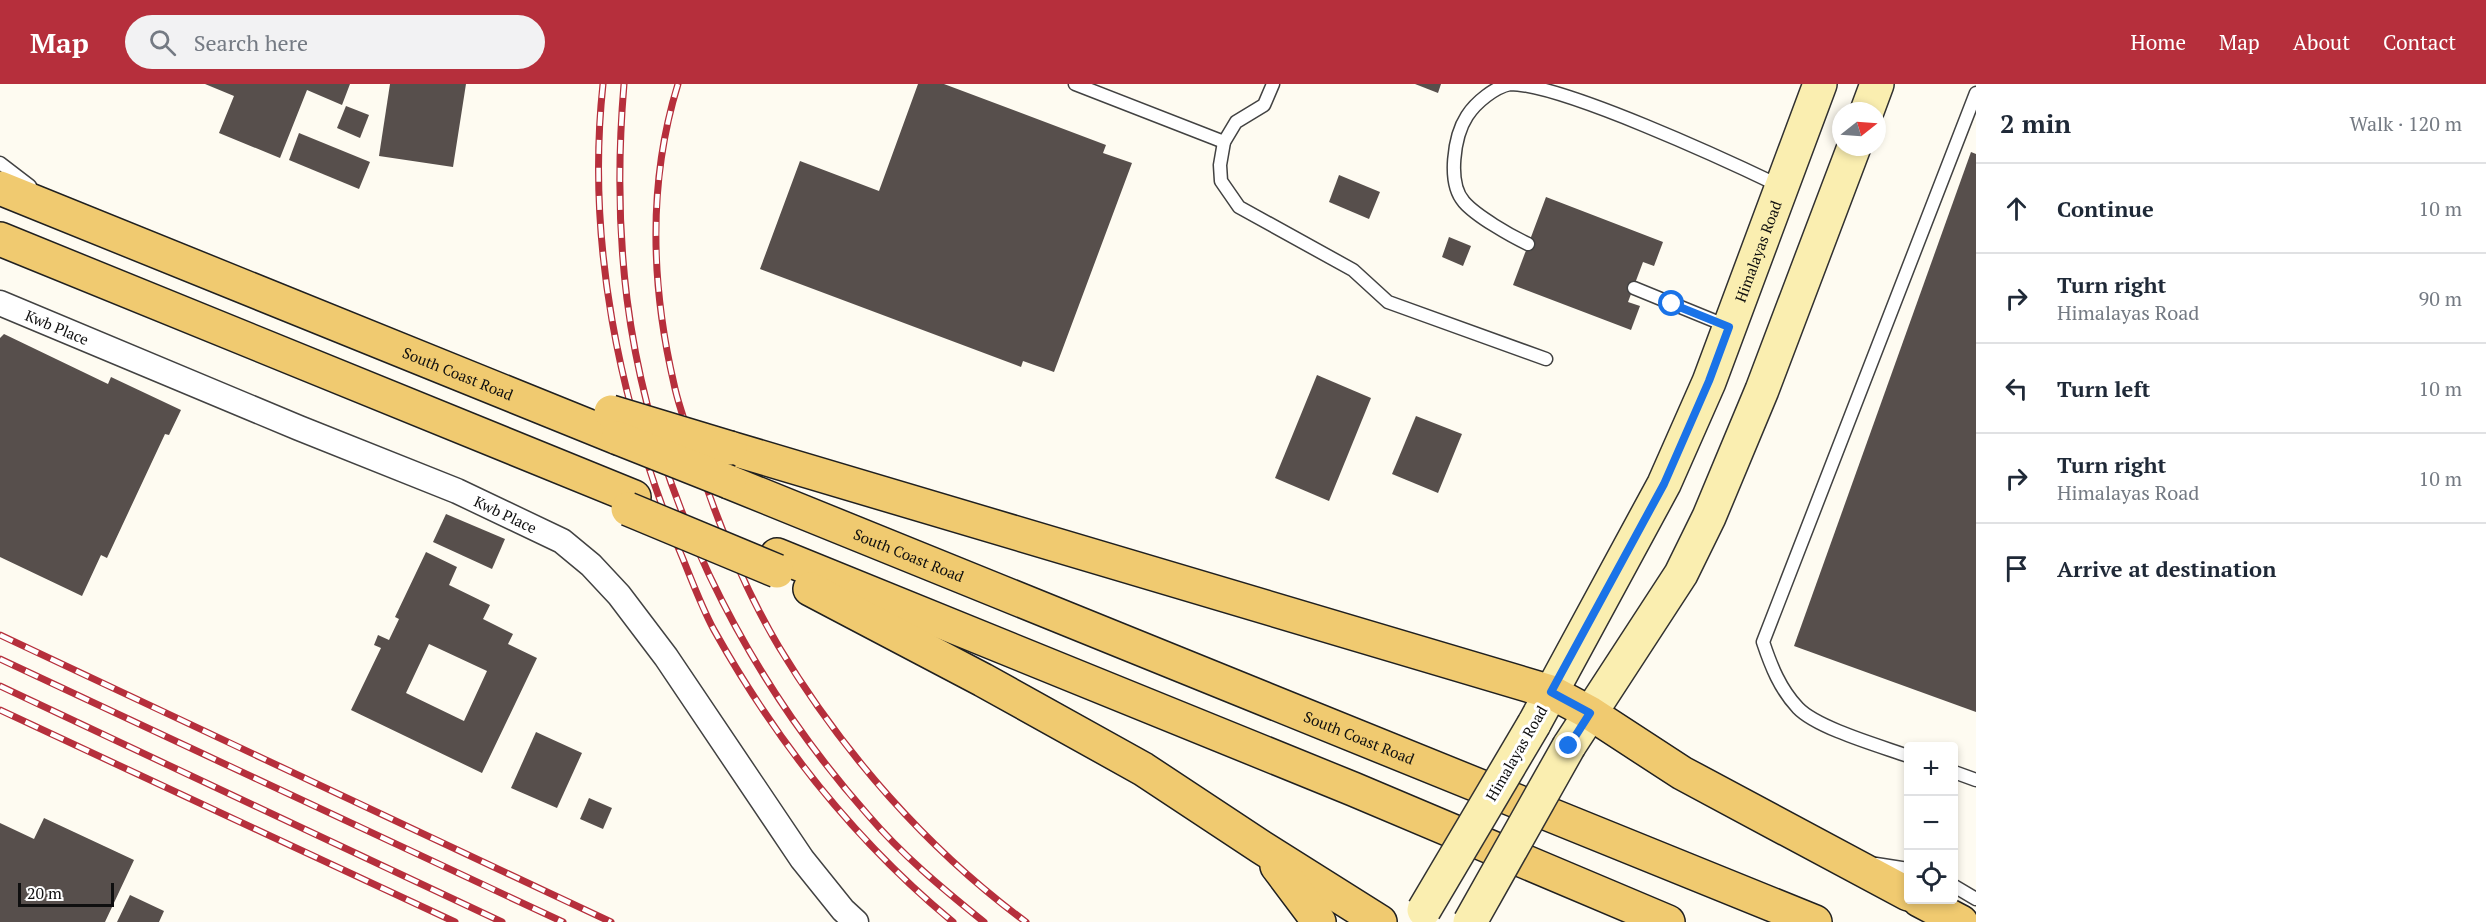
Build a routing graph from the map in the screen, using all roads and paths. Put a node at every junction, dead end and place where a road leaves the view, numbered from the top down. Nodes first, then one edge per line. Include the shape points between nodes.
1 (1075, 84) edge
2 (1273, 84) edge
3 (1820, 84) edge
4 (1877, 84) edge
5 (1976, 93) edge
6 (1870, 102) edge
7 (1224, 142) junction
8 (1851, 156) edge
9 (0, 163) edge
10 (1781, 187) junction
11 (0, 188) edge
12 (65, 215) junction
13 (0, 239) edge
14 (1528, 244) dead end
15 (1634, 288) dead end
16 (0, 303) edge
17 (1729, 327) junction
18 (1546, 359) dead end
19 (614, 425) junction
20 (777, 563) junction
21 (1551, 692) junction
22 (1590, 713) junction
23 (1904, 755) edge
24 (1958, 774) edge
25 (1976, 780) edge
26 (1261, 847) junction
27 (1845, 860) junction
28 (1904, 868) edge
29 (1958, 889) edge
30 (1904, 892) edge
31 (1976, 899) edge
32 (1927, 904) edge
33 (1420, 916) edge
34 (856, 922) edge
35 (1319, 922) edge
36 (1380, 922) edge
37 (1470, 922) edge
38 (1668, 922) edge
39 (1815, 922) edge
40 (1961, 922) edge

1 - 7 lane
2 - 7 lane via 1263,105 1236,122
3 - 10 street, Himalayas Road
4 - 6 street
5 - 23 lane via 1762,642 1777,679 1798,709 1830,728
7 - 18 lane via 1221,181 1239,207 1353,270 1388,302
8 - 22 street via 1709,517 1681,574
9 - 12 lane
10 - 14 lane via 1576,94 1537,85 1510,84 1485,97 1467,116 1456,144 1454,180 1463,202 1508,235
10 - 17 street, Himalayas Road
11 - 12 main road, South Coast Road
12 - 19 main road, South Coast Road via 452,371 532,384
13 - 20 main road via 591,479 631,503
15 - 17 lane
16 - 34 street, Kwb Place via 457,491 562,541 619,594 666,657 802,860
17 - 21 street, Himalayas Road via 1664,484
19 - 21 main road, bridge via 730,448
19 - 39 main road, South Coast Road, bridge via 729,482
20 - 26 main road via 1143,769
20 - 38 main road via 1353,789
21 - 22 main road
21 - 33 street, Himalayas Road, bridge
22 - 27 main road via 1682,773
22 - 37 street, bridge
24 - 25 lane
26 - 35 main road
26 - 36 main road
27 - 28 lane
27 - 30 main road
29 - 31 lane
32 - 40 main road

